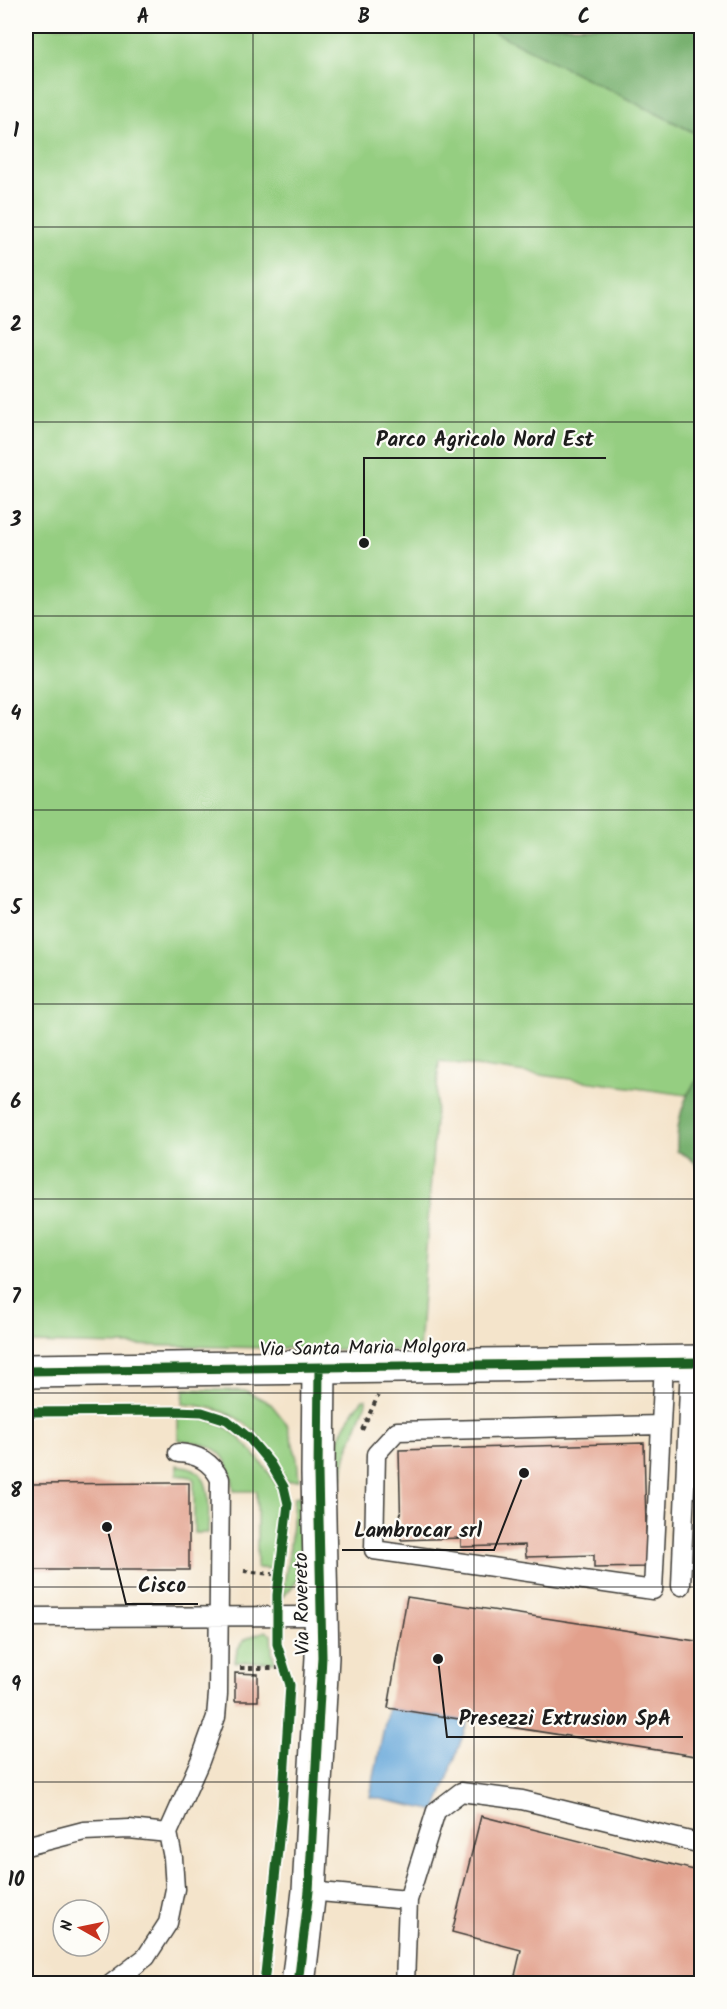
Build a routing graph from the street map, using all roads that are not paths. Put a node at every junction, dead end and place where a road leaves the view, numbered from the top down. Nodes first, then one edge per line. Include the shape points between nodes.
1 (685, 1362) edge
2 (319, 1368) junction
3 (26, 1371) edge
4 (661, 1425) junction
5 (694, 1430) edge
6 (178, 1453) dead end
7 (681, 1586) dead end
8 (219, 1616) junction
9 (321, 1616) junction
10 (26, 1617) edge
11 (168, 1833) junction
12 (702, 1844) edge
13 (26, 1846) edge
14 (309, 1891) junction
15 (408, 1900) junction
16 (111, 1983) edge
17 (298, 1983) edge
18 (405, 1983) edge

1 - 2 street, Via Santa Maria Molgora
1 - 4 lane
1 - 5 lane
2 - 3 street, Via Santa Maria Molgora
2 - 9 street, Via Rovereto
4 - 4 lane via 397,1431 376,1454 374,1550 653,1590
5 - 7 lane
6 - 8 lane via 206,1460 219,1479
8 - 9 lane
8 - 10 lane
8 - 11 lane via 216,1717
9 - 14 street, Via Rovereto
11 - 13 lane via 129,1829 84,1831
11 - 16 lane via 175,1889 168,1923 146,1957
12 - 15 lane via 522,1800 461,1792 436,1811
14 - 15 lane
14 - 17 street, Via Rovereto
15 - 18 lane

